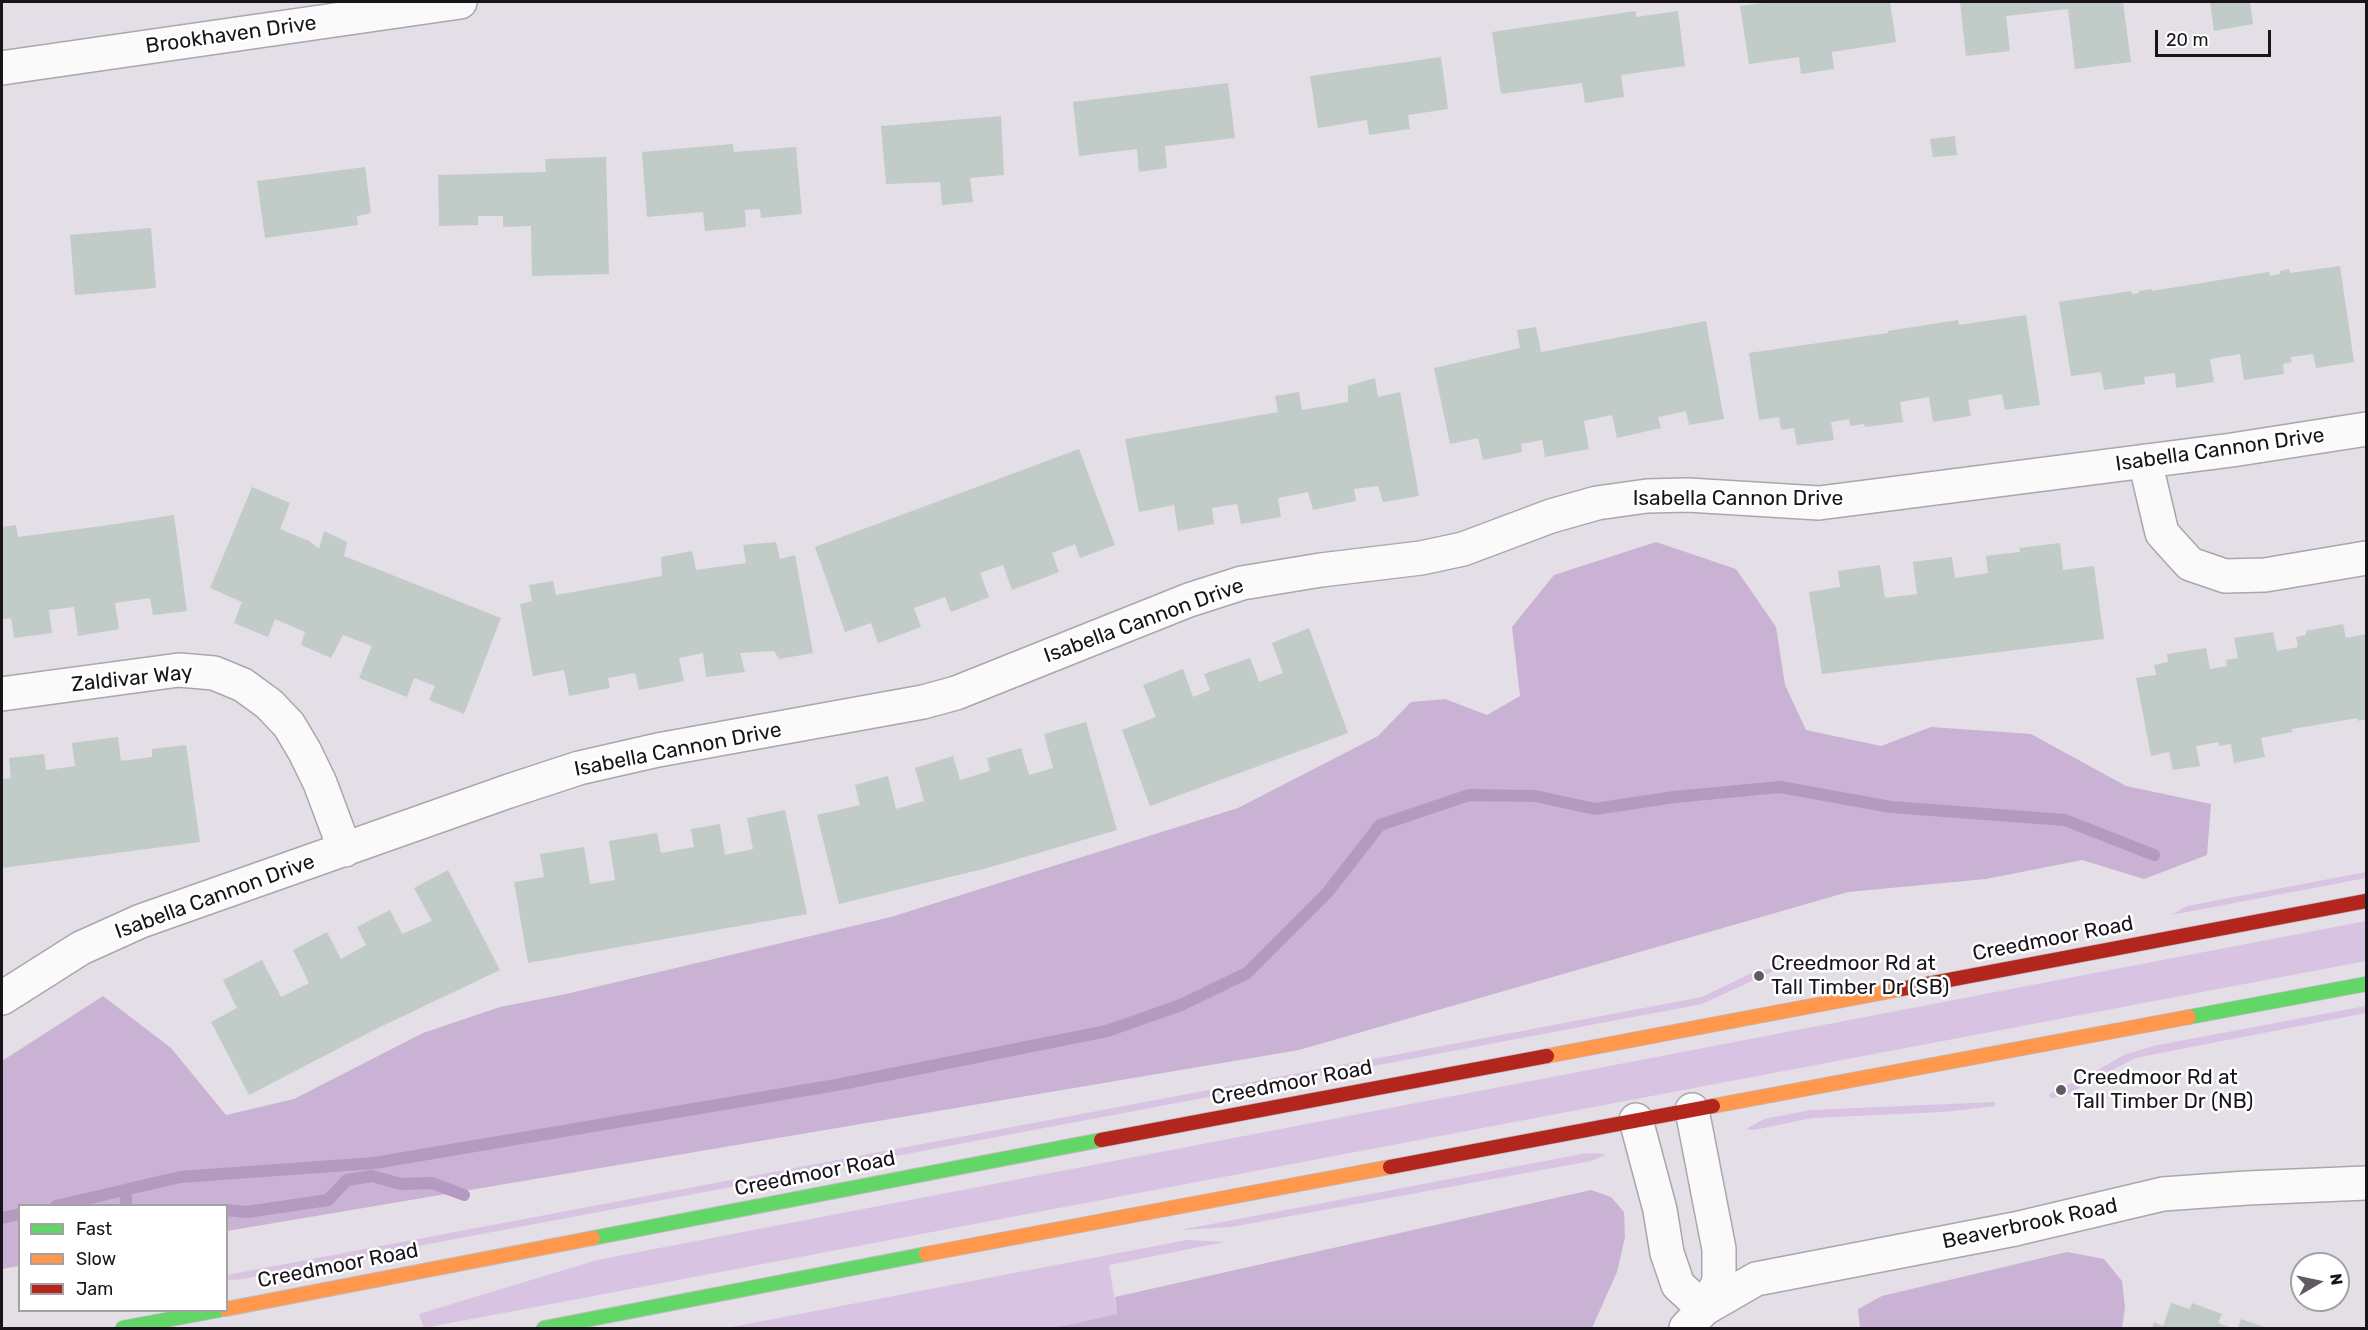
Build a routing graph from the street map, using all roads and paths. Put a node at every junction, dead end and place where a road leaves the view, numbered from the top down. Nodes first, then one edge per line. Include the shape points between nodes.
1 (460, 2) edge
2 (2, 68) edge
3 (2367, 429) edge
4 (2145, 461) junction
5 (2367, 558) edge
6 (2, 694) edge
7 (345, 850) junction
8 (2367, 901) edge
9 (2367, 984) edge
10 (2, 998) edge
11 (1692, 1110) junction
12 (1636, 1120) junction
13 (2367, 1183) edge
14 (228, 1309) edge
15 (214, 1312) edge
16 (1695, 1319) edge
17 (123, 1329) edge
18 (544, 1329) edge

1 - 2 street, Brookhaven Drive
3 - 4 street, Isabella Cannon Drive
4 - 5 street via 2162,533 2190,564 2225,576 2255,576
4 - 7 street, Isabella Cannon Drive via 1819,503 1688,495 1597,503 1421,558 1242,583 1189,600 956,693 907,706 658,750 579,768
6 - 7 street, Zaldivar Way via 179,670 214,673 243,685 268,704 294,734 320,783
7 - 10 street, Isabella Cannon Drive via 141,921 81,948
8 - 14 main road, Creedmoor Road
9 - 11 main road
11 - 12 main road
11 - 16 street via 1719,1249 1719,1282
12 - 16 street via 1667,1253
12 - 18 main road
13 - 16 street, Beaverbrook Road via 2163,1194 2015,1229 1756,1279
15 - 17 main road

